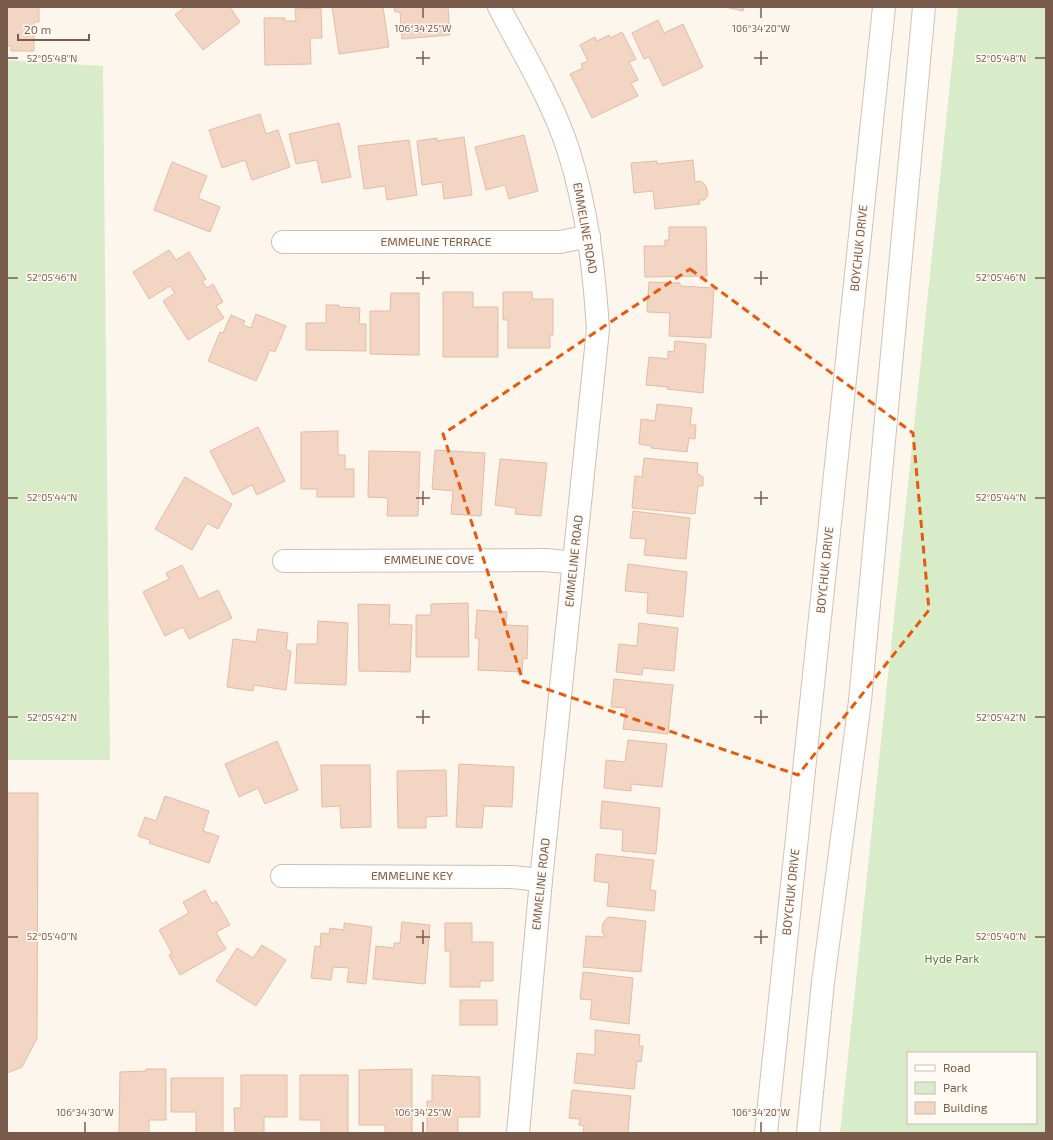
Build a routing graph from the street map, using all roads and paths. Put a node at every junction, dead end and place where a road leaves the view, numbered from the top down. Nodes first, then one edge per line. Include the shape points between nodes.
1 (499, 7) edge
2 (884, 7) edge
3 (924, 7) edge
4 (589, 236) junction
5 (283, 242) dead end
6 (284, 561) dead end
7 (574, 563) junction
8 (282, 876) dead end
9 (541, 880) junction
10 (518, 1133) edge
11 (766, 1133) edge
12 (808, 1133) edge

1 - 4 main road, EMMELINE ROAD via 550,106 568,149
2 - 11 main road, BOYCHUK DRIVE
3 - 12 main road via 860,701 823,982
4 - 5 main road, EMMELINE TERRACE via 560,242
4 - 7 main road, EMMELINE ROAD via 598,329
6 - 7 main road, EMMELINE COVE via 546,560
7 - 9 main road, EMMELINE ROAD
8 - 9 main road, EMMELINE KEY via 512,877
9 - 10 main road, EMMELINE ROAD

